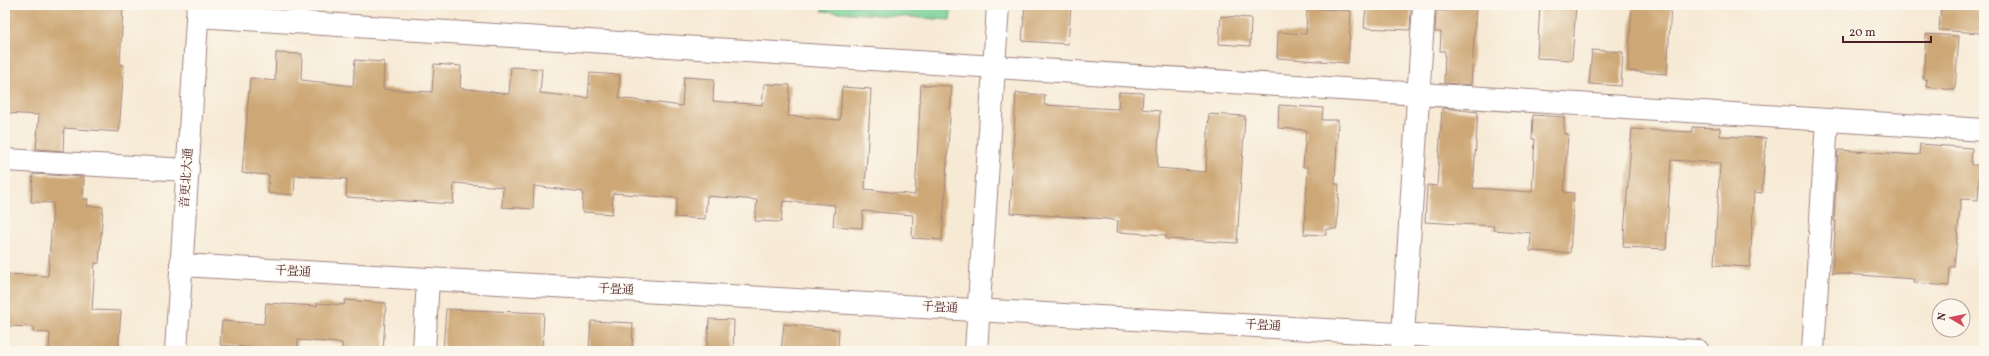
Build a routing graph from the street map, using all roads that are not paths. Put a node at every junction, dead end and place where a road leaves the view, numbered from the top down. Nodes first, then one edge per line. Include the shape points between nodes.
1 (998, 5) edge
2 (1424, 5) edge
3 (198, 10) edge
4 (994, 67) junction
5 (1419, 94) junction
6 (1826, 120) junction
7 (1984, 130) edge
8 (5, 160) edge
9 (188, 170) junction
10 (182, 266) junction
11 (428, 279) junction
12 (979, 310) junction
13 (1403, 343) edge
14 (176, 351) edge
15 (424, 351) edge
16 (976, 351) edge
17 (1698, 351) edge
18 (1812, 351) edge

1 - 4 street
2 - 5 street
3 - 4 street
3 - 9 street, 音更北大通
4 - 5 street
4 - 12 street
5 - 6 street
5 - 13 street
6 - 7 street
6 - 18 street
8 - 9 street
9 - 10 street, 音更北大通
10 - 11 street, 千畳通
10 - 14 street, 音更北大通
11 - 12 street, 千畳通
11 - 15 street
12 - 13 street, 千畳通
12 - 16 street
13 - 17 street, 千畳通

